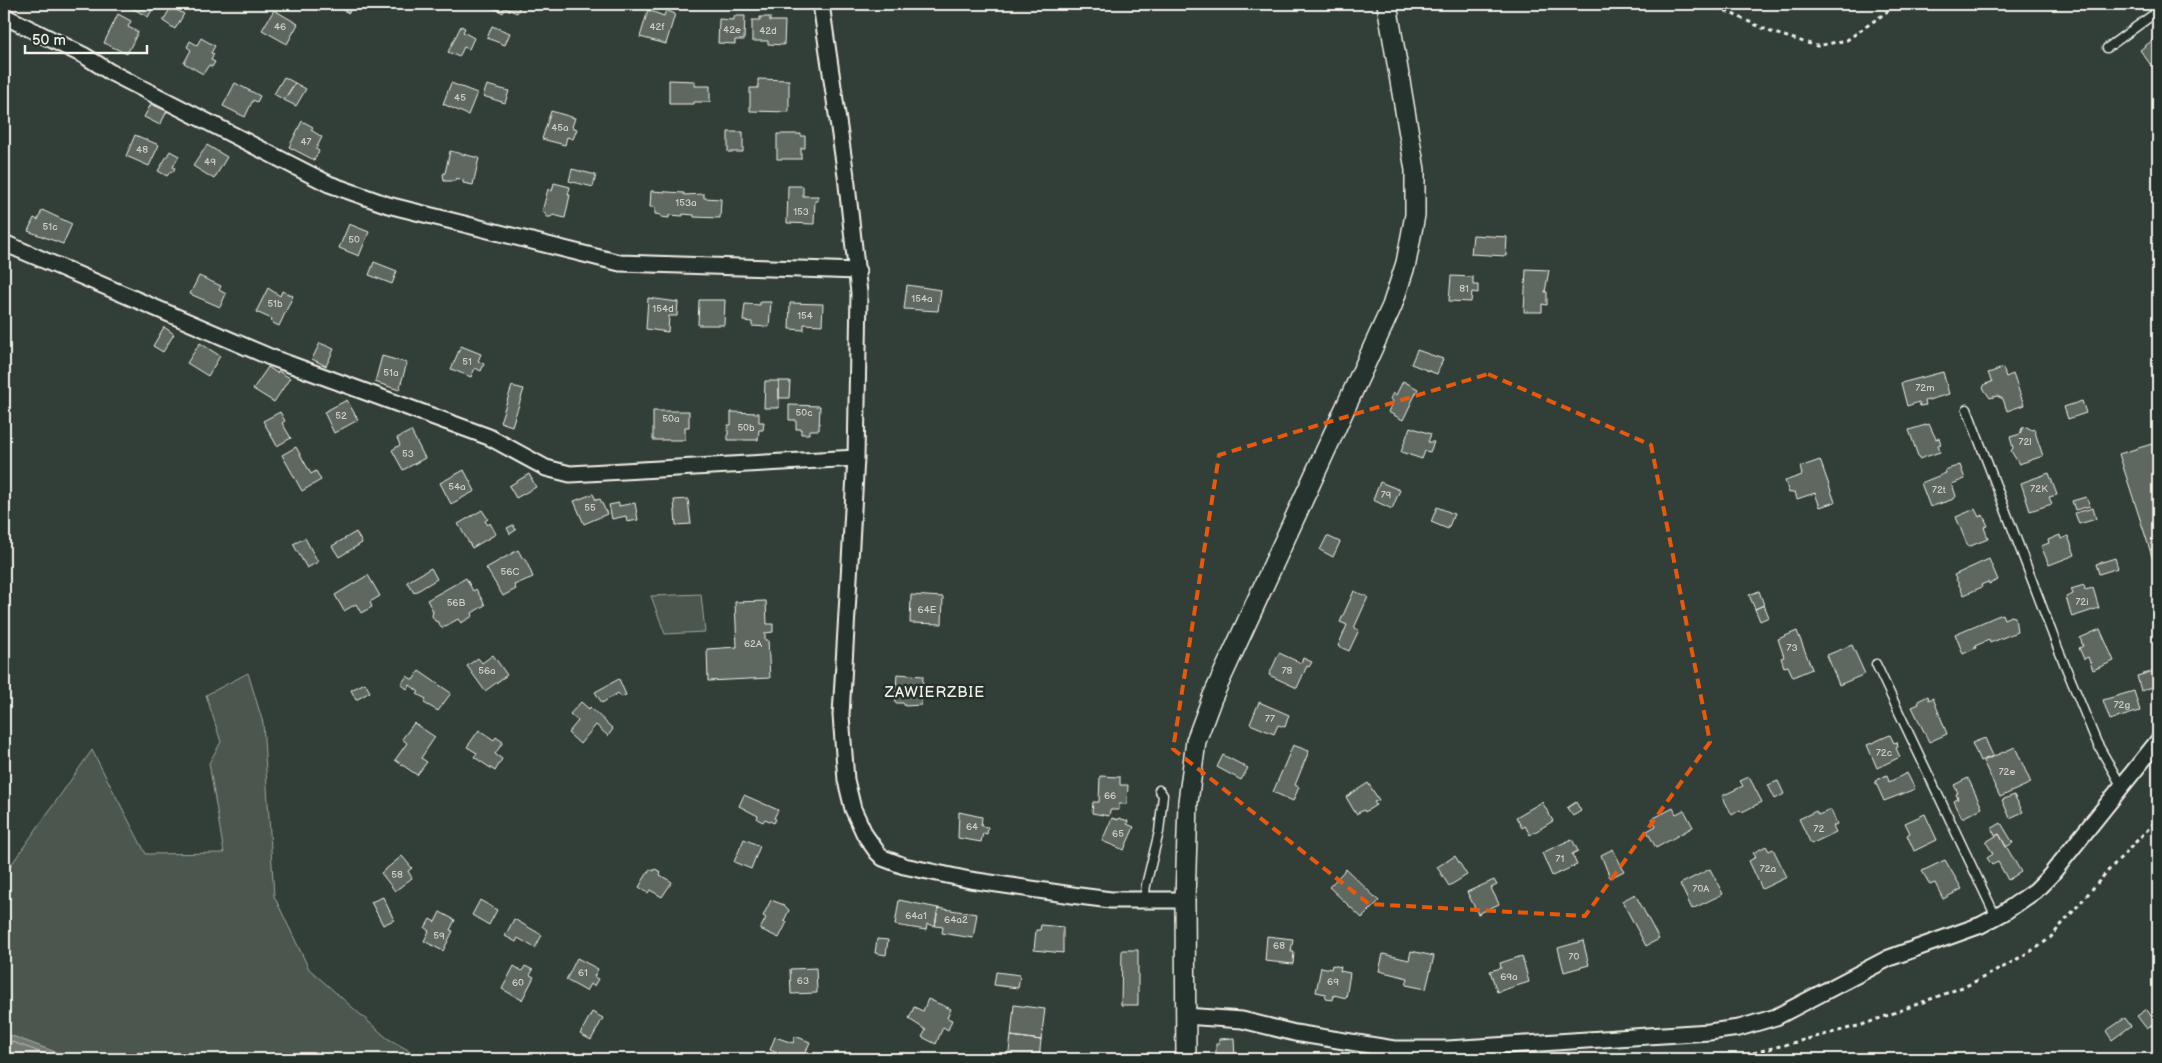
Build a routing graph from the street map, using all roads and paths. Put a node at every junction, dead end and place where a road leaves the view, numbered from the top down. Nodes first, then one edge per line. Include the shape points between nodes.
1 (821, 4) edge
2 (1387, 4) edge
3 (1711, 4) edge
4 (1898, 4) edge
5 (2158, 11) edge
6 (4, 16) edge
7 (2107, 48) dead end
8 (4, 243) edge
9 (858, 272) junction
10 (1967, 409) dead end
11 (856, 458) junction
12 (1876, 664) dead end
13 (2158, 741) edge
14 (2122, 787) junction
15 (1159, 790) dead end
16 (2158, 822) edge
17 (1185, 900) junction
18 (1144, 901) junction
19 (1996, 917) junction
20 (1185, 1016) junction
21 (1186, 1059) edge
22 (1730, 1059) edge

1 - 9 street
2 - 17 street via 1415,170 1415,216 1406,263 1392,306 1212,698 1196,741 1188,802
3 - 4 path via 1771,32 1817,46 1847,40
5 - 7 lane
6 - 9 street via 330,184 388,205 620,263
8 - 11 street via 270,357 489,437 546,468 570,474
9 - 11 street
10 - 14 lane via 2097,743
11 - 18 street via 841,716 846,780 853,809 865,836 883,858 904,866 1018,887 1111,900
12 - 19 lane
13 - 14 street
14 - 19 street via 2050,876 2035,891
15 - 18 lane via 1164,795 1160,832
16 - 22 path via 2106,873 2050,938 2000,969 1968,985 1862,1025
17 - 18 street
17 - 20 street
19 - 20 street via 1889,958 1776,1017 1739,1028 1709,1032 1448,1049 1394,1049 1295,1033 1242,1020
20 - 21 street

